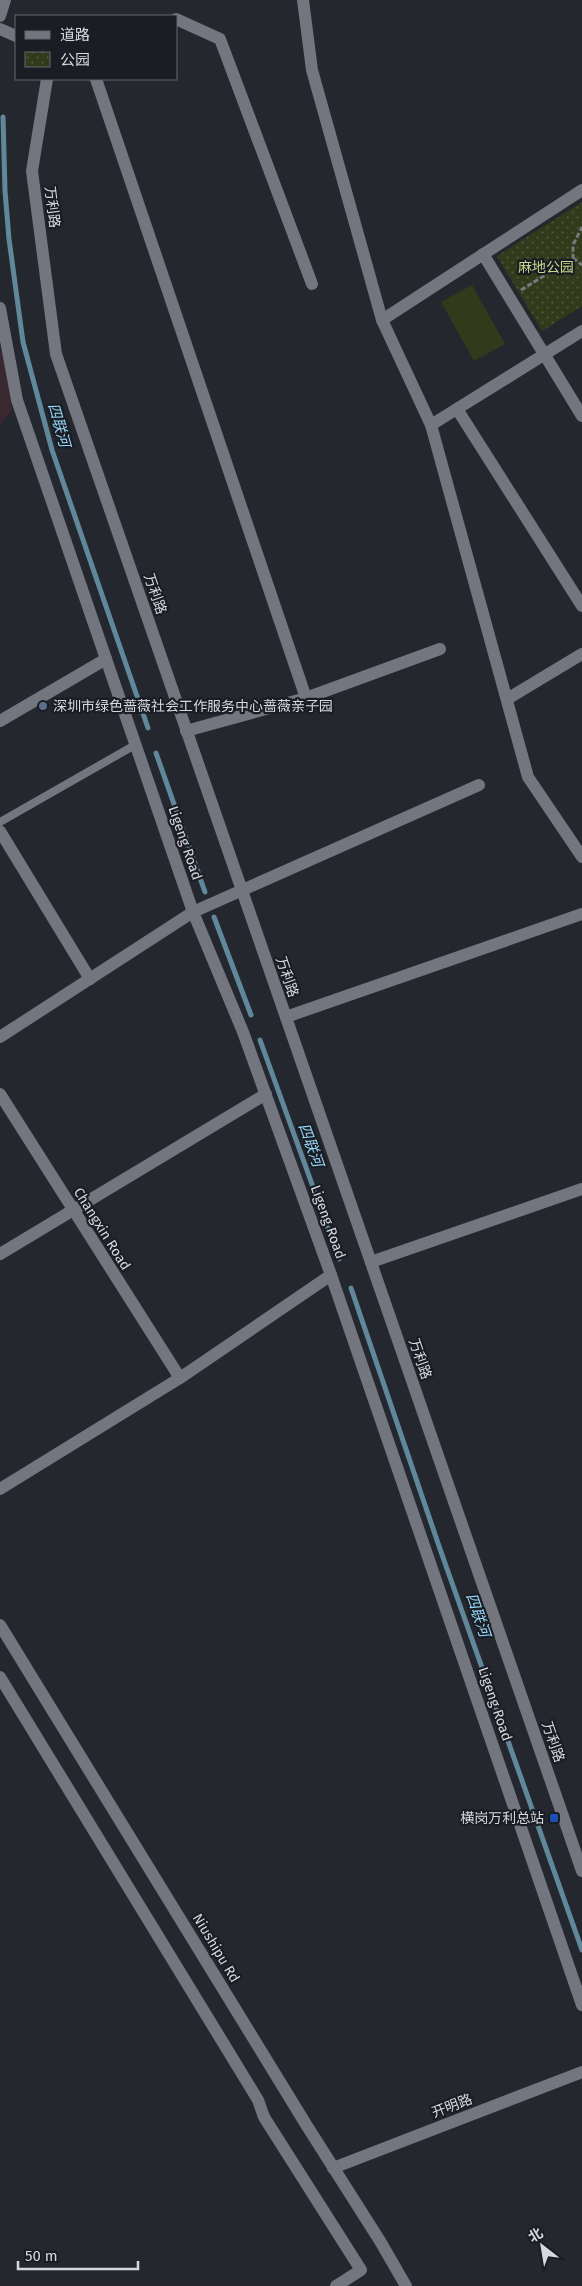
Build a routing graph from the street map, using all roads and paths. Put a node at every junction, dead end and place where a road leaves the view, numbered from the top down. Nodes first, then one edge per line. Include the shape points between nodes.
1 (5, 0) edge
2 (303, 0) edge
3 (0, 16) edge
4 (178, 20) edge
5 (0, 29) edge
6 (15, 36) edge
7 (47, 80) edge
8 (96, 80) edge
9 (582, 190) edge
10 (582, 227) edge
11 (483, 254) junction
12 (573, 258) junction
13 (582, 265) edge
14 (312, 284) dead end
15 (519, 292) dead end
16 (0, 308) edge
17 (382, 320) junction
18 (582, 331) edge
19 (544, 354) junction
20 (457, 409) junction
21 (582, 416) edge
22 (431, 425) junction
23 (582, 606) edge
24 (440, 649) dead end
25 (582, 654) edge
26 (106, 658) junction
27 (306, 698) junction
28 (507, 699) junction
29 (0, 721) edge
30 (186, 731) junction
31 (135, 745) junction
32 (479, 785) dead end
33 (0, 822) edge
34 (0, 831) edge
35 (582, 857) edge
36 (242, 890) junction
37 (193, 912) junction
38 (582, 914) edge
39 (90, 978) junction
40 (286, 1017) junction
41 (0, 1037) edge
42 (0, 1094) edge
43 (266, 1094) junction
44 (582, 1189) edge
45 (73, 1211) junction
46 (0, 1254) edge
47 (371, 1262) junction
48 (332, 1275) junction
49 (180, 1378) junction
50 (0, 1489) edge
51 (2, 1631) edge
52 (0, 1677) edge
53 (582, 1872) edge
54 (582, 2005) edge
55 (582, 2072) edge
56 (333, 2168) junction
57 (336, 2286) edge
58 (406, 2286) edge

1 - 3 street
2 - 17 street via 312,70
4 - 14 street via 220,39
5 - 6 street
7 - 30 street, 万利路 via 32,171 56,354
8 - 27 street
9 - 11 street
10 - 12 path via 573,245
11 - 17 street
11 - 19 street
12 - 13 path
12 - 15 path
16 - 26 street, Ligeng Road via 17,400
17 - 22 street
18 - 19 street
19 - 20 street
19 - 21 street
20 - 22 street
20 - 23 street
22 - 28 street
24 - 27 street
25 - 28 street
26 - 29 street
26 - 31 street, Ligeng Road
27 - 30 street
28 - 35 street via 528,777
30 - 36 street, 万利路
31 - 33 lane
31 - 37 street, Ligeng Road
32 - 36 street
34 - 39 street
36 - 37 street
36 - 40 street, 万利路
37 - 39 street
37 - 43 street, Ligeng Road
38 - 40 street
39 - 41 street
40 - 47 street, 万利路
42 - 45 street, Changxin Road
43 - 45 street
43 - 48 street, Ligeng Road
44 - 47 street
45 - 46 street
45 - 49 street, Changxin Road
47 - 53 street, 万利路
48 - 49 street
48 - 54 street, Ligeng Road
49 - 50 street
51 - 56 street, Niushipu Rd
52 - 57 street via 258,2100 264,2117 361,2270
55 - 56 street, 开明路
56 - 58 street, Niushipu Rd

